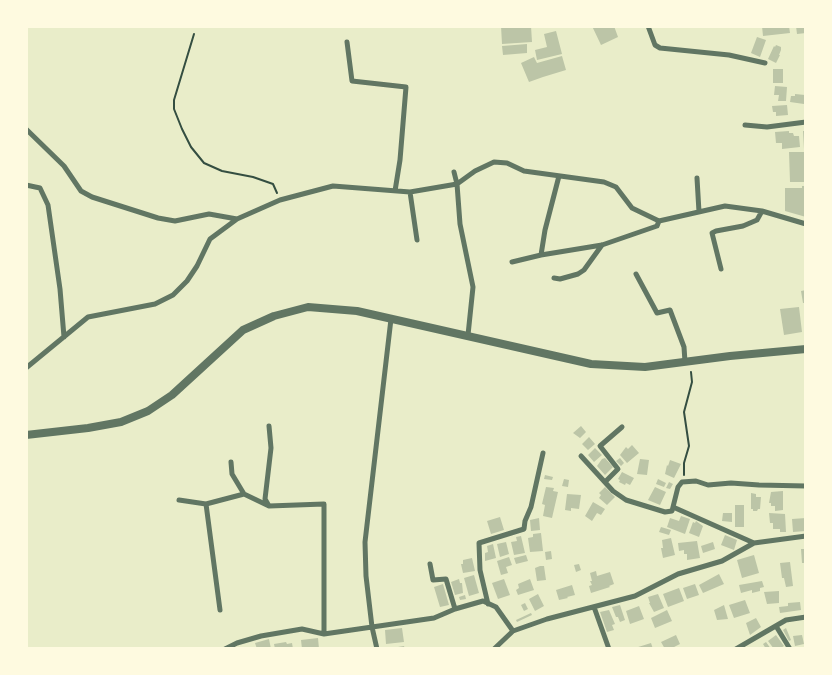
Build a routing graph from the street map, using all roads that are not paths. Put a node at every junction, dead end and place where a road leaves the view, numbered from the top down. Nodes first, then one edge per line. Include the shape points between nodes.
1 (648, 26) edge
2 (347, 42) dead end
3 (765, 63) dead end
4 (806, 122) edge
5 (745, 126) dead end
6 (26, 129) edge
7 (454, 172) dead end
8 (559, 176) junction
9 (697, 178) dead end
10 (457, 184) junction
11 (26, 185) edge
12 (395, 191) junction
13 (410, 192) junction
14 (762, 211) junction
15 (699, 212) junction
16 (237, 218) junction
17 (659, 220) junction
18 (806, 224) edge
19 (417, 240) dead end
20 (602, 245) junction
21 (541, 255) junction
22 (512, 262) dead end
23 (721, 269) dead end
24 (636, 274) dead end
25 (554, 278) dead end
26 (391, 319) junction
27 (468, 335) junction
28 (64, 337) junction
29 (806, 349) edge
30 (685, 362) junction
31 (26, 368) edge
32 (269, 426) dead end
33 (622, 427) dead end
34 (26, 435) edge
35 (542, 454) dead end
36 (581, 456) dead end
37 (231, 462) dead end
38 (605, 482) junction
39 (806, 486) edge
40 (244, 494) junction
41 (180, 500) dead end
42 (206, 504) junction
43 (269, 506) junction
44 (673, 507) junction
45 (806, 536) edge
46 (754, 543) junction
47 (430, 564) dead end
48 (488, 604) junction
49 (594, 607) junction
50 (455, 609) junction
51 (220, 610) dead end
52 (806, 617) edge
53 (776, 626) junction
54 (372, 627) junction
55 (512, 631) junction
56 (324, 634) junction
57 (225, 649) edge
58 (377, 649) edge
59 (494, 649) edge
60 (609, 649) edge
61 (736, 649) edge
62 (790, 649) edge

1 - 3 street via 655,45 660,48 729,55
2 - 12 street via 352,82 406,87
4 - 5 street
6 - 16 street via 64,166 81,191 92,197 175,221 209,214
7 - 10 street
8 - 10 street via 524,171 507,162 494,162
8 - 17 street via 604,182 616,187 632,208
8 - 21 street
9 - 15 street
10 - 13 street
10 - 27 street via 460,224 473,287
11 - 28 street via 40,188 48,205
12 - 13 street
12 - 16 street via 333,186 280,200
13 - 19 street
14 - 15 street via 725,206
14 - 18 street
14 - 23 street via 757,220 712,234
15 - 17 street
16 - 28 street via 210,239 197,266 173,295 155,304 88,317
17 - 20 street via 657,226
20 - 21 street
20 - 25 street via 584,270
21 - 22 street
24 - 30 street via 657,313 670,310 684,347
26 - 27 street
26 - 34 street via 358,311 308,307 274,316 243,330 172,395 148,411 121,422
26 - 54 street via 365,542
27 - 30 street via 591,364 645,367
28 - 31 street
29 - 30 street
32 - 43 street via 271,448 266,499
33 - 38 street via 600,446 618,468
35 - 48 street via 524,529 479,543 480,570
36 - 38 street
37 - 40 street via 232,474
38 - 44 street via 626,500 666,512 672,511
39 - 44 street via 682,482 675,493
40 - 42 street
40 - 43 street
41 - 42 street
42 - 51 street
43 - 56 street via 324,504
44 - 46 street
45 - 46 street
46 - 49 street via 722,561 678,574 635,596
47 - 50 street via 433,580 446,579
48 - 50 street via 483,601
48 - 55 street via 496,607
49 - 55 street
49 - 60 street
50 - 54 street via 434,618
52 - 53 street via 786,620
53 - 61 street
53 - 62 street
54 - 56 street
54 - 58 street
55 - 59 street
56 - 57 street via 302,630 285,632 236,643

